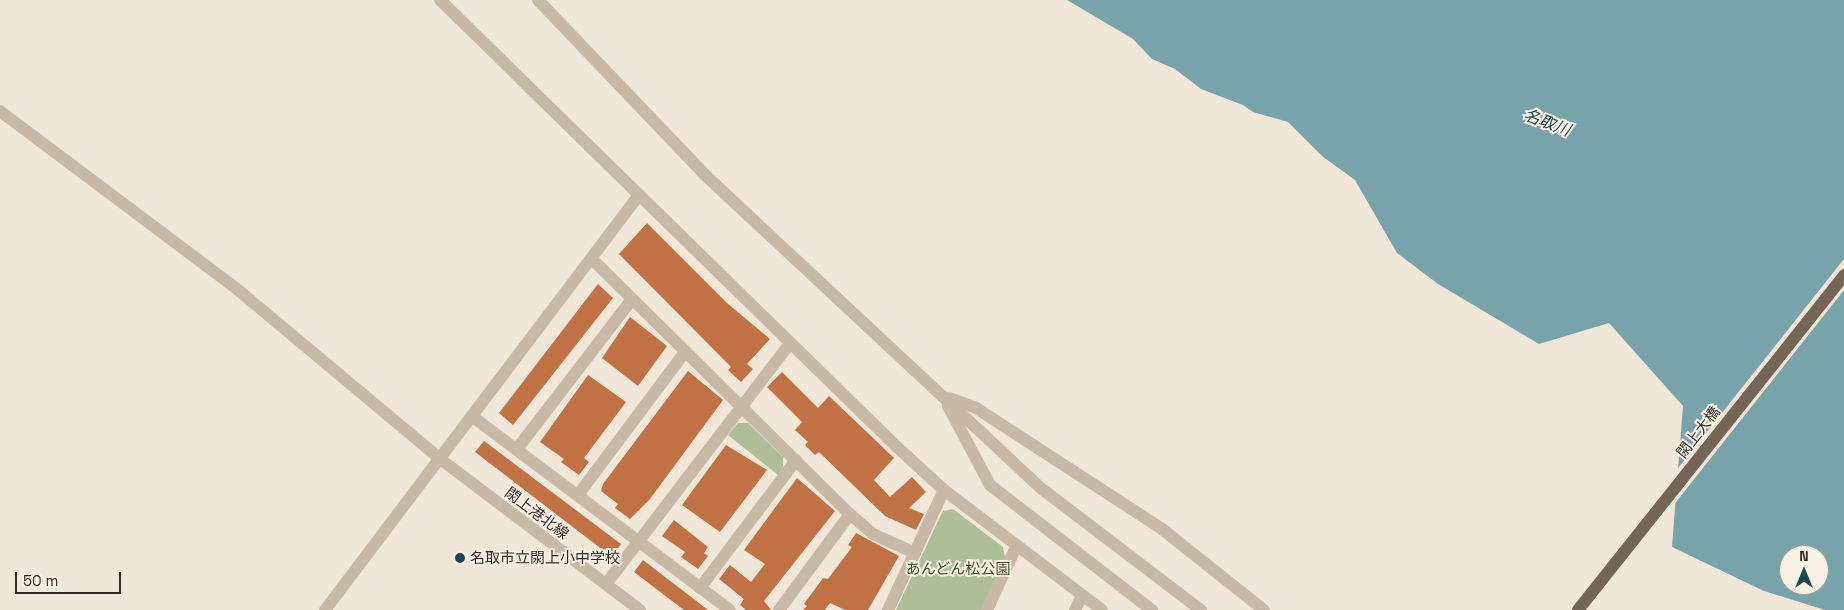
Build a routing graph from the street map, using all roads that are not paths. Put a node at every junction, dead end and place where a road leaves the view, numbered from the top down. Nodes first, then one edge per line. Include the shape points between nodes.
1 (440, 0) edge
2 (538, 0) edge
3 (0, 111) edge
4 (639, 195) junction
5 (593, 260) junction
6 (1844, 275) edge
7 (632, 299) junction
8 (790, 343) junction
9 (685, 352) junction
10 (944, 397) junction
11 (743, 405) junction
12 (473, 416) junction
13 (517, 449) junction
14 (440, 458) junction
15 (796, 460) junction
16 (944, 490) junction
17 (578, 495) junction
18 (850, 514) junction
19 (639, 541) junction
20 (1016, 547) junction
21 (915, 553) junction
22 (606, 584) junction
23 (700, 588) junction
24 (1082, 596) junction
25 (325, 610) edge
26 (640, 610) edge
27 (730, 610) edge
28 (779, 610) edge
29 (888, 610) edge
30 (987, 610) edge
31 (1075, 610) edge
32 (1102, 610) edge
33 (1152, 610) edge
34 (1201, 610) edge
35 (1264, 610) edge
36 (1578, 610) edge

1 - 4 street
2 - 10 street via 704,174
3 - 14 street, 閖上港北線 via 237,289
4 - 5 street
4 - 8 street
5 - 7 street
5 - 12 street
6 - 36 main road, 閖上大橋
7 - 9 street
7 - 13 street
8 - 11 street
8 - 16 street
9 - 11 street
9 - 17 street
10 - 33 street via 990,485
10 - 34 street via 1042,489
10 - 35 street via 976,408 1162,530
11 - 15 street
11 - 19 street
12 - 13 street
12 - 14 street
13 - 17 street
14 - 22 street, 閖上港北線
14 - 25 street
15 - 18 street
15 - 23 street
16 - 20 street
16 - 21 street
17 - 19 street
18 - 21 street via 873,534
18 - 28 street
19 - 22 street
19 - 23 street
20 - 24 street
20 - 30 street
21 - 29 street
22 - 26 street, 閖上港北線
23 - 27 street
24 - 31 street
24 - 32 street

